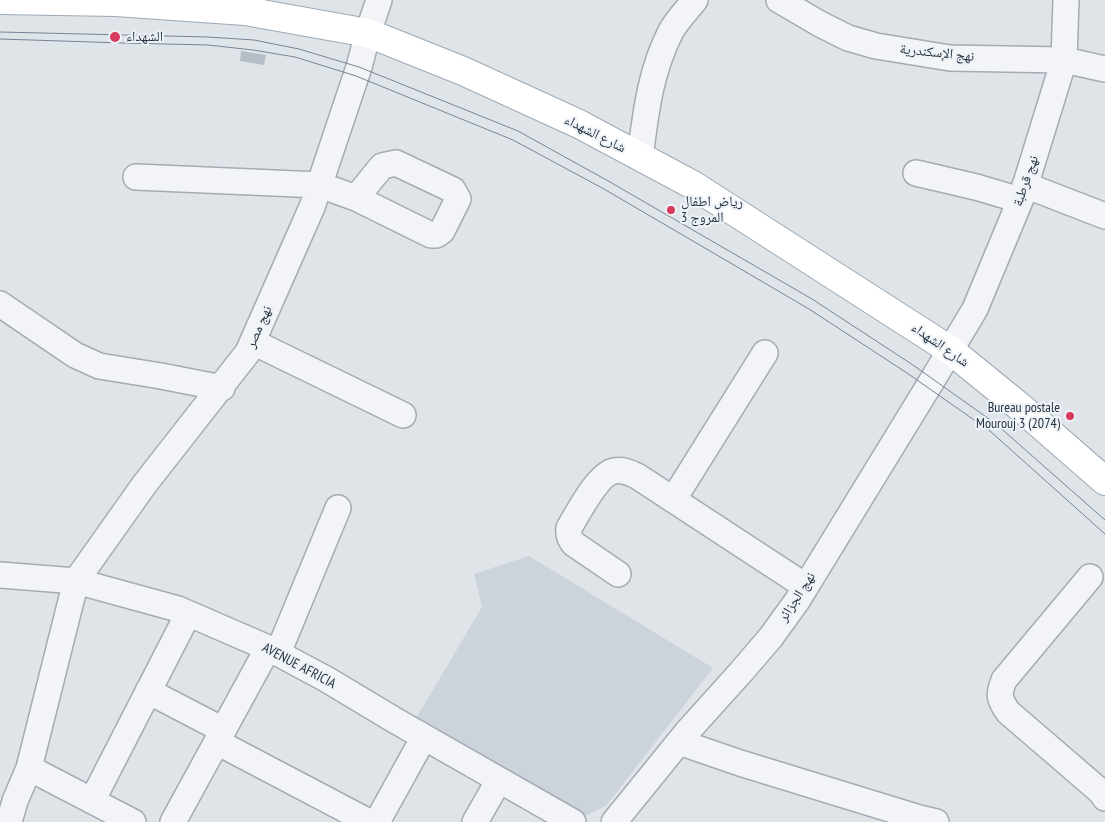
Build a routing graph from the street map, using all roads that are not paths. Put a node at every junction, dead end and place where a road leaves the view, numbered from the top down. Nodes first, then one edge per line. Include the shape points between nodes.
1 (0, 0) edge
2 (19, 0) edge
3 (379, 0) edge
4 (694, 0) edge
5 (779, 0) edge
6 (1066, 0) edge
7 (368, 33) junction
8 (1064, 60) junction
9 (1105, 69) edge
10 (640, 157) junction
11 (916, 174) dead end
12 (136, 177) dead end
13 (320, 185) junction
14 (1023, 193) junction
15 (356, 198) dead end
16 (1105, 216) edge
17 (0, 304) edge
18 (253, 342) junction
19 (950, 350) junction
20 (765, 353) dead end
21 (222, 388) junction
22 (403, 415) dead end
23 (1105, 482) edge
24 (673, 500) junction
25 (338, 508) dead end
26 (618, 574) dead end
27 (0, 575) edge
28 (1090, 576) dead end
29 (76, 581) junction
30 (805, 586) junction
31 (188, 614) junction
32 (273, 651) junction
33 (148, 691) junction
34 (220, 736) junction
35 (424, 737) junction
36 (679, 742) junction
37 (499, 780) junction
38 (16, 781) edge
39 (1105, 798) edge
40 (92, 801) junction
41 (9, 822) edge
42 (133, 822) edge
43 (172, 822) edge
44 (369, 822) edge
45 (377, 822) edge
46 (475, 822) edge
47 (573, 822) edge
48 (614, 822) edge
49 (936, 822) edge

1 - 2 main road, شارع الشهداء
2 - 7 main road, شارع الشهداء via 116,2 245,11
3 - 7 street, نهج مصر
4 - 10 street via 672,29 657,63
5 - 8 street, نهج الإسكندرية via 848,38 876,46 950,58
6 - 8 street, نهج قرطبة
7 - 10 main road, شارع الشهداء via 481,79 579,124
7 - 13 street, نهج مصر
8 - 9 street, نهج الإسكندرية
8 - 14 street, نهج قرطبة
10 - 19 main road, شارع الشهداء via 693,186
11 - 14 street
12 - 13 street
13 - 15 street
13 - 18 street, نهج مصر
14 - 16 street
14 - 19 street, نهج قرطبة via 975,308
17 - 21 street via 75,356 99,366
18 - 21 street, نهج مصر
18 - 22 street
19 - 23 main road, شارع الشهداء
19 - 30 street, نهج الجزائر
20 - 24 street
21 - 29 street, نهج مصر via 144,486
24 - 26 street via 637,476 621,470 606,474 598,481 568,533 574,544
24 - 30 street
25 - 32 street
27 - 29 street, AVENUE AFRICIA
28 - 39 street via 1004,680 1000,692 1001,702 1008,712
29 - 31 street, AVENUE AFRICIA
29 - 38 street
30 - 36 street, نهج الجزائر via 771,637
31 - 32 street, AVENUE AFRICIA
31 - 33 street
32 - 34 street
32 - 35 street, AVENUE AFRICIA
33 - 34 street
33 - 40 street
34 - 43 street
34 - 44 street
35 - 37 street, AVENUE AFRICIA
35 - 45 street
36 - 48 street, نهج الجزائر
36 - 49 street
37 - 46 street
37 - 47 street, AVENUE AFRICIA
38 - 40 street
38 - 41 street
40 - 42 street

